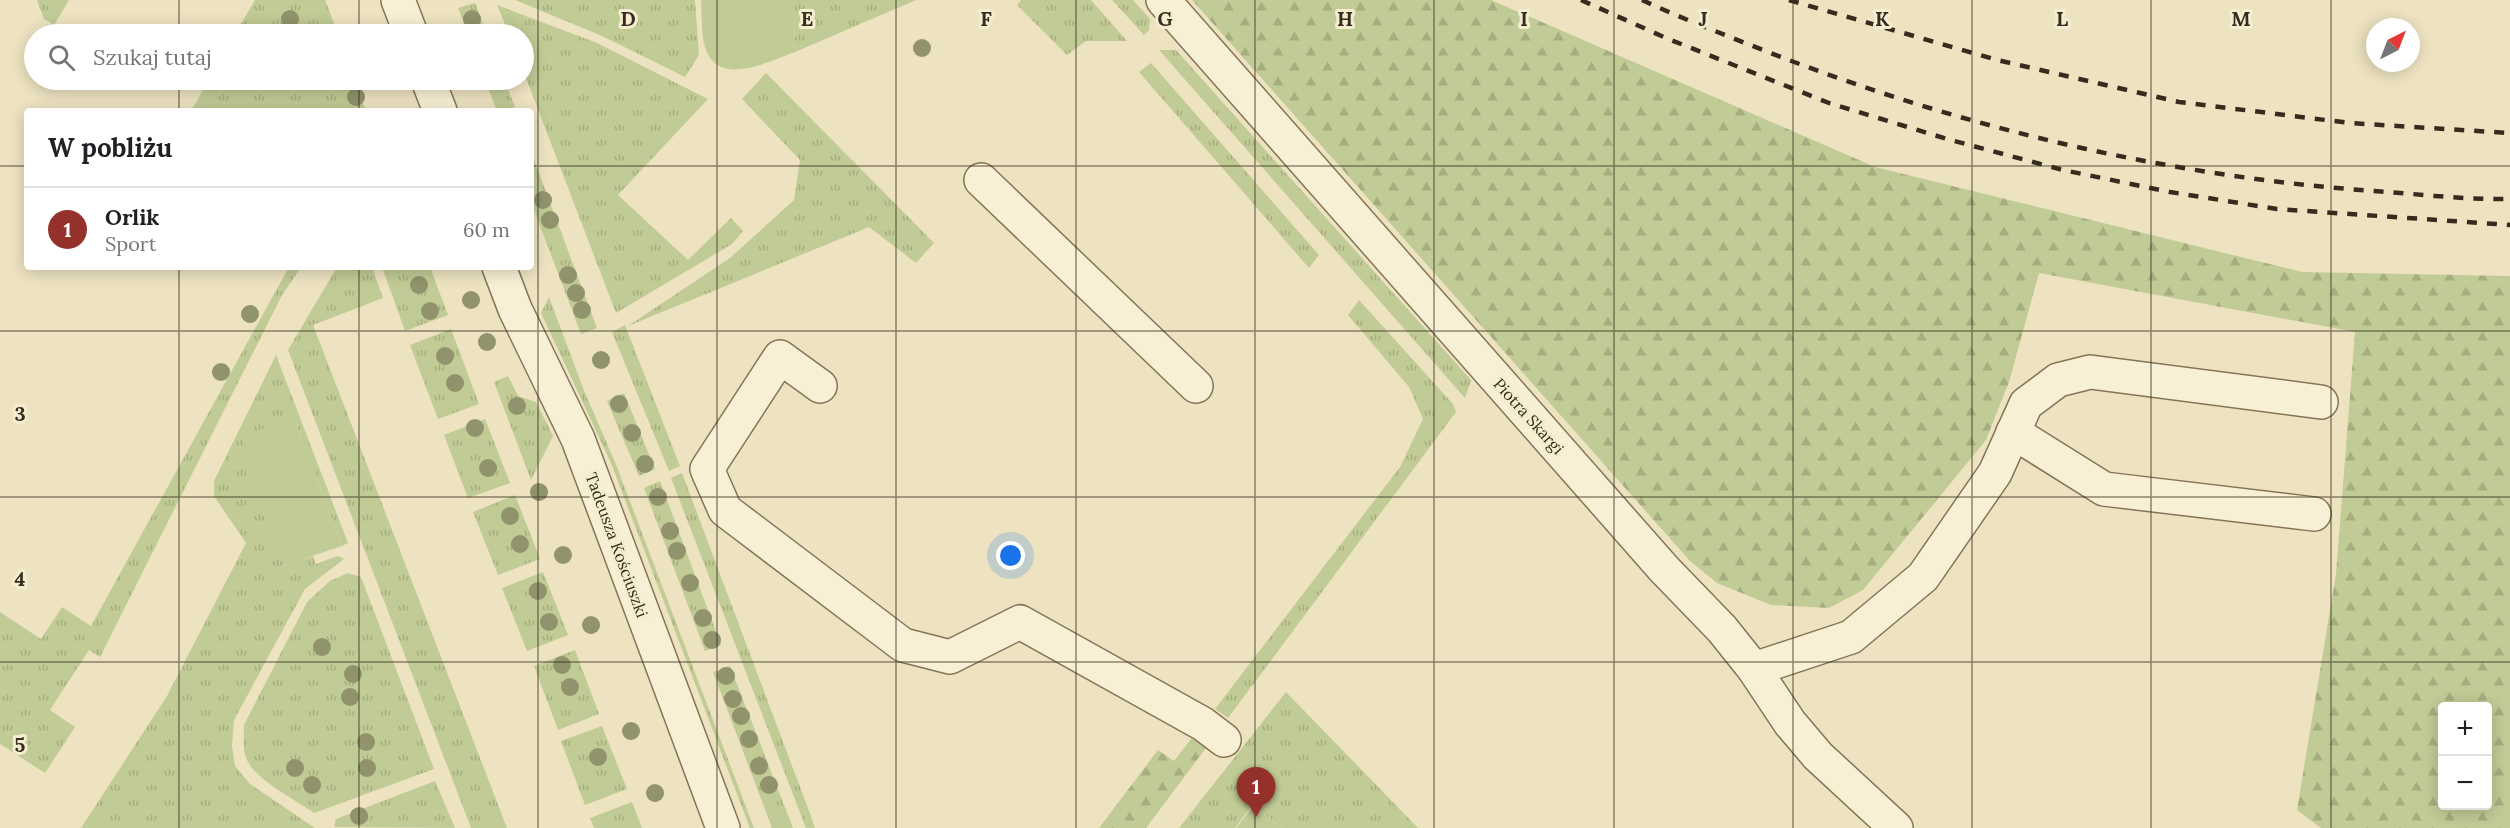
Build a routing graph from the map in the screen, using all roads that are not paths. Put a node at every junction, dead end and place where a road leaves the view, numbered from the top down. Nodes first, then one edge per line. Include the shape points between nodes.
1 (398, 0) edge
2 (1163, 0) edge
3 (407, 24) edge
4 (432, 90) edge
5 (439, 108) edge
6 (981, 180) dead end
7 (500, 270) edge
8 (820, 386) dead end
9 (1196, 386) dead end
10 (2321, 402) dead end
11 (2013, 432) junction
12 (2314, 514) dead end
13 (1754, 669) junction
14 (1224, 740) dead end
15 (723, 828) edge
16 (1896, 828) edge

1 - 3 street
2 - 13 street, Piotra Skargi
4 - 5 street
6 - 9 street
7 - 15 street, Tadeusza Kościuszki via 578,439
8 - 14 street via 780,357 707,469 725,510 903,645 950,657 1020,622 1203,723
10 - 11 street via 2090,372 2058,380 2026,404
11 - 12 street via 2104,489
11 - 13 street via 1995,473 1923,577 1851,637
13 - 16 street, Piotra Skargi via 1818,756

